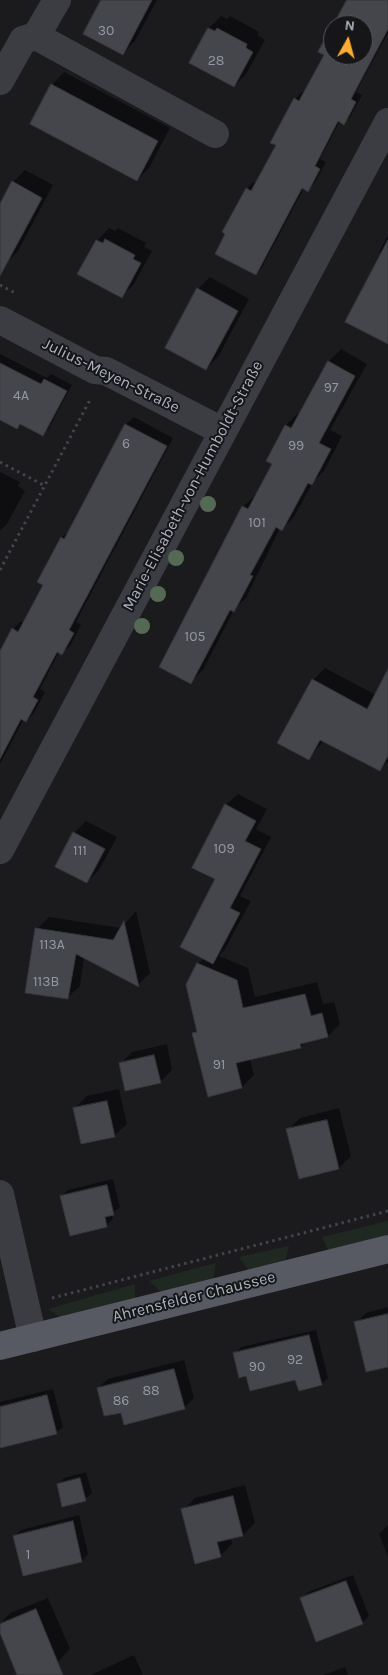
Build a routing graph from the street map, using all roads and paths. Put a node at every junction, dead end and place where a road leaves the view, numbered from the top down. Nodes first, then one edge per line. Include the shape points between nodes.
1 (57, 0) edge
2 (36, 36) junction
3 (0, 82) edge
4 (388, 122) edge
5 (215, 134) dead end
6 (0, 320) edge
7 (106, 371) junction
8 (222, 431) junction
9 (0, 462) edge
10 (45, 486) junction
11 (0, 570) edge
12 (0, 850) edge
13 (0, 1194) edge
14 (388, 1211) edge
15 (388, 1249) edge
16 (24, 1305) junction
17 (33, 1338) junction
18 (0, 1346) edge

1 - 2 street
2 - 3 street via 23,40
2 - 5 street
4 - 8 street, Marie-Elisabeth-von-Humboldt-Straße
6 - 7 street, Julius-Meyen-Straße via 95,370
7 - 8 street, Julius-Meyen-Straße
7 - 10 path
8 - 12 street, Marie-Elisabeth-von-Humboldt-Straße
9 - 10 path
10 - 11 path
13 - 16 street
14 - 16 path
15 - 17 main road, Ahrensfelder Chaussee
16 - 17 street
17 - 18 main road, Ahrensfelder Chaussee

